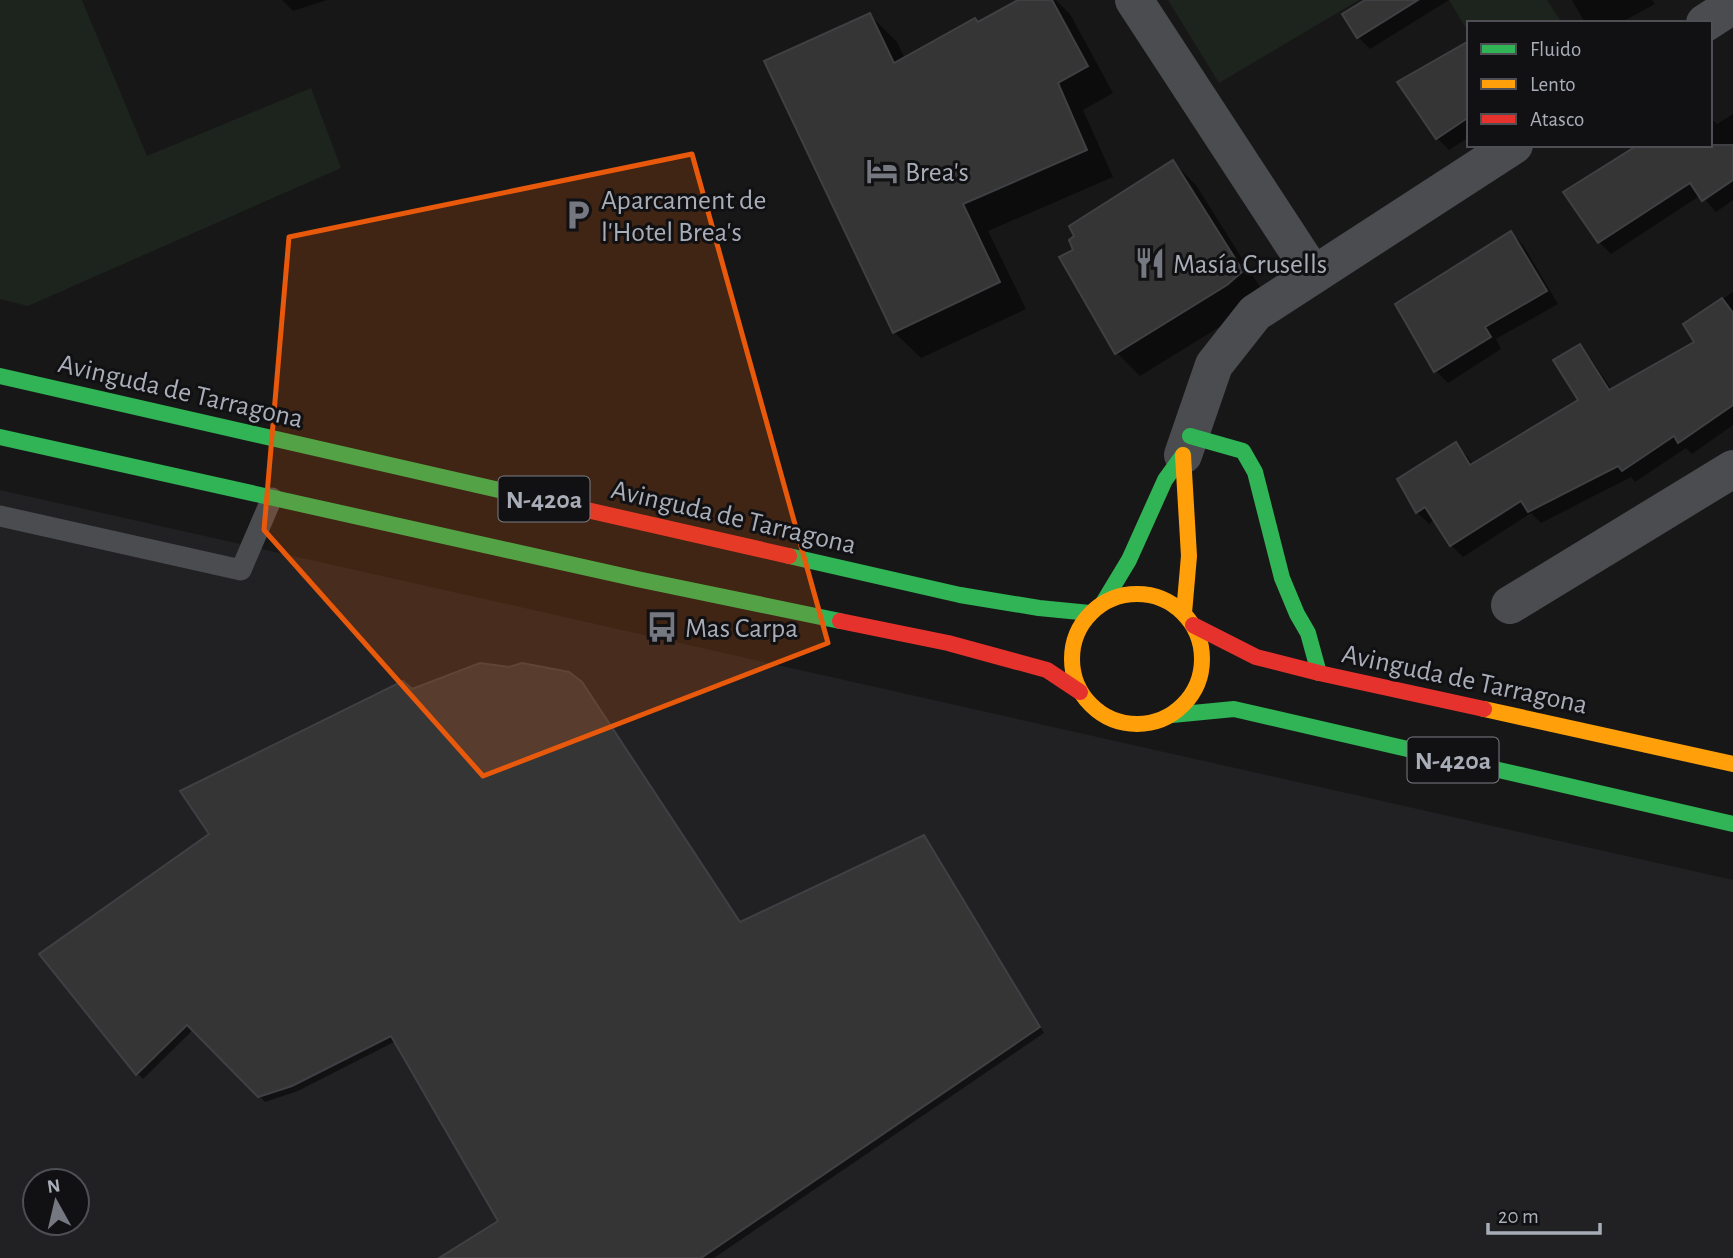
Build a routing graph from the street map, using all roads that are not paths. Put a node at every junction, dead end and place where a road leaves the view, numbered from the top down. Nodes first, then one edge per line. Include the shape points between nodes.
1 (1134, 0) edge
2 (1733, 5) edge
3 (1708, 21) edge
4 (1511, 147) edge
5 (1313, 274) junction
6 (0, 376) edge
7 (0, 437) edge
8 (1186, 445) junction
9 (1733, 469) edge
10 (272, 498) junction
11 (0, 516) edge
12 (1510, 605) dead end
13 (1097, 608) junction
14 (1188, 619) junction
15 (1319, 673) junction
16 (1080, 692) junction
17 (1172, 715) junction
18 (1733, 764) edge
19 (1733, 824) edge

1 - 5 street
2 - 3 street
4 - 5 street
5 - 8 street via 1255,313 1214,365
6 - 13 main road, Avinguda de Tarragona / N-420a via 960,594 1039,608
7 - 10 main road, N-420a
8 - 13 main road via 1129,560
8 - 14 main road
8 - 15 main road via 1243,451 1255,472 1282,578 1308,633
9 - 12 street
10 - 11 lane via 241,570
10 - 16 main road, N-420a via 948,643 1047,670
13 - 14 main road, N-420a via 1116,597 1145,594 1172,604
13 - 16 main road via 1078,631 1072,651 1072,672
14 - 15 main road, Avinguda de Tarragona / N-420a via 1256,657
14 - 17 main road via 1198,635 1202,668 1194,690
15 - 18 main road, Avinguda de Tarragona / N-420a
16 - 17 main road, N-420a via 1102,714 1121,722 1142,724
17 - 19 main road, N-420a via 1234,709

